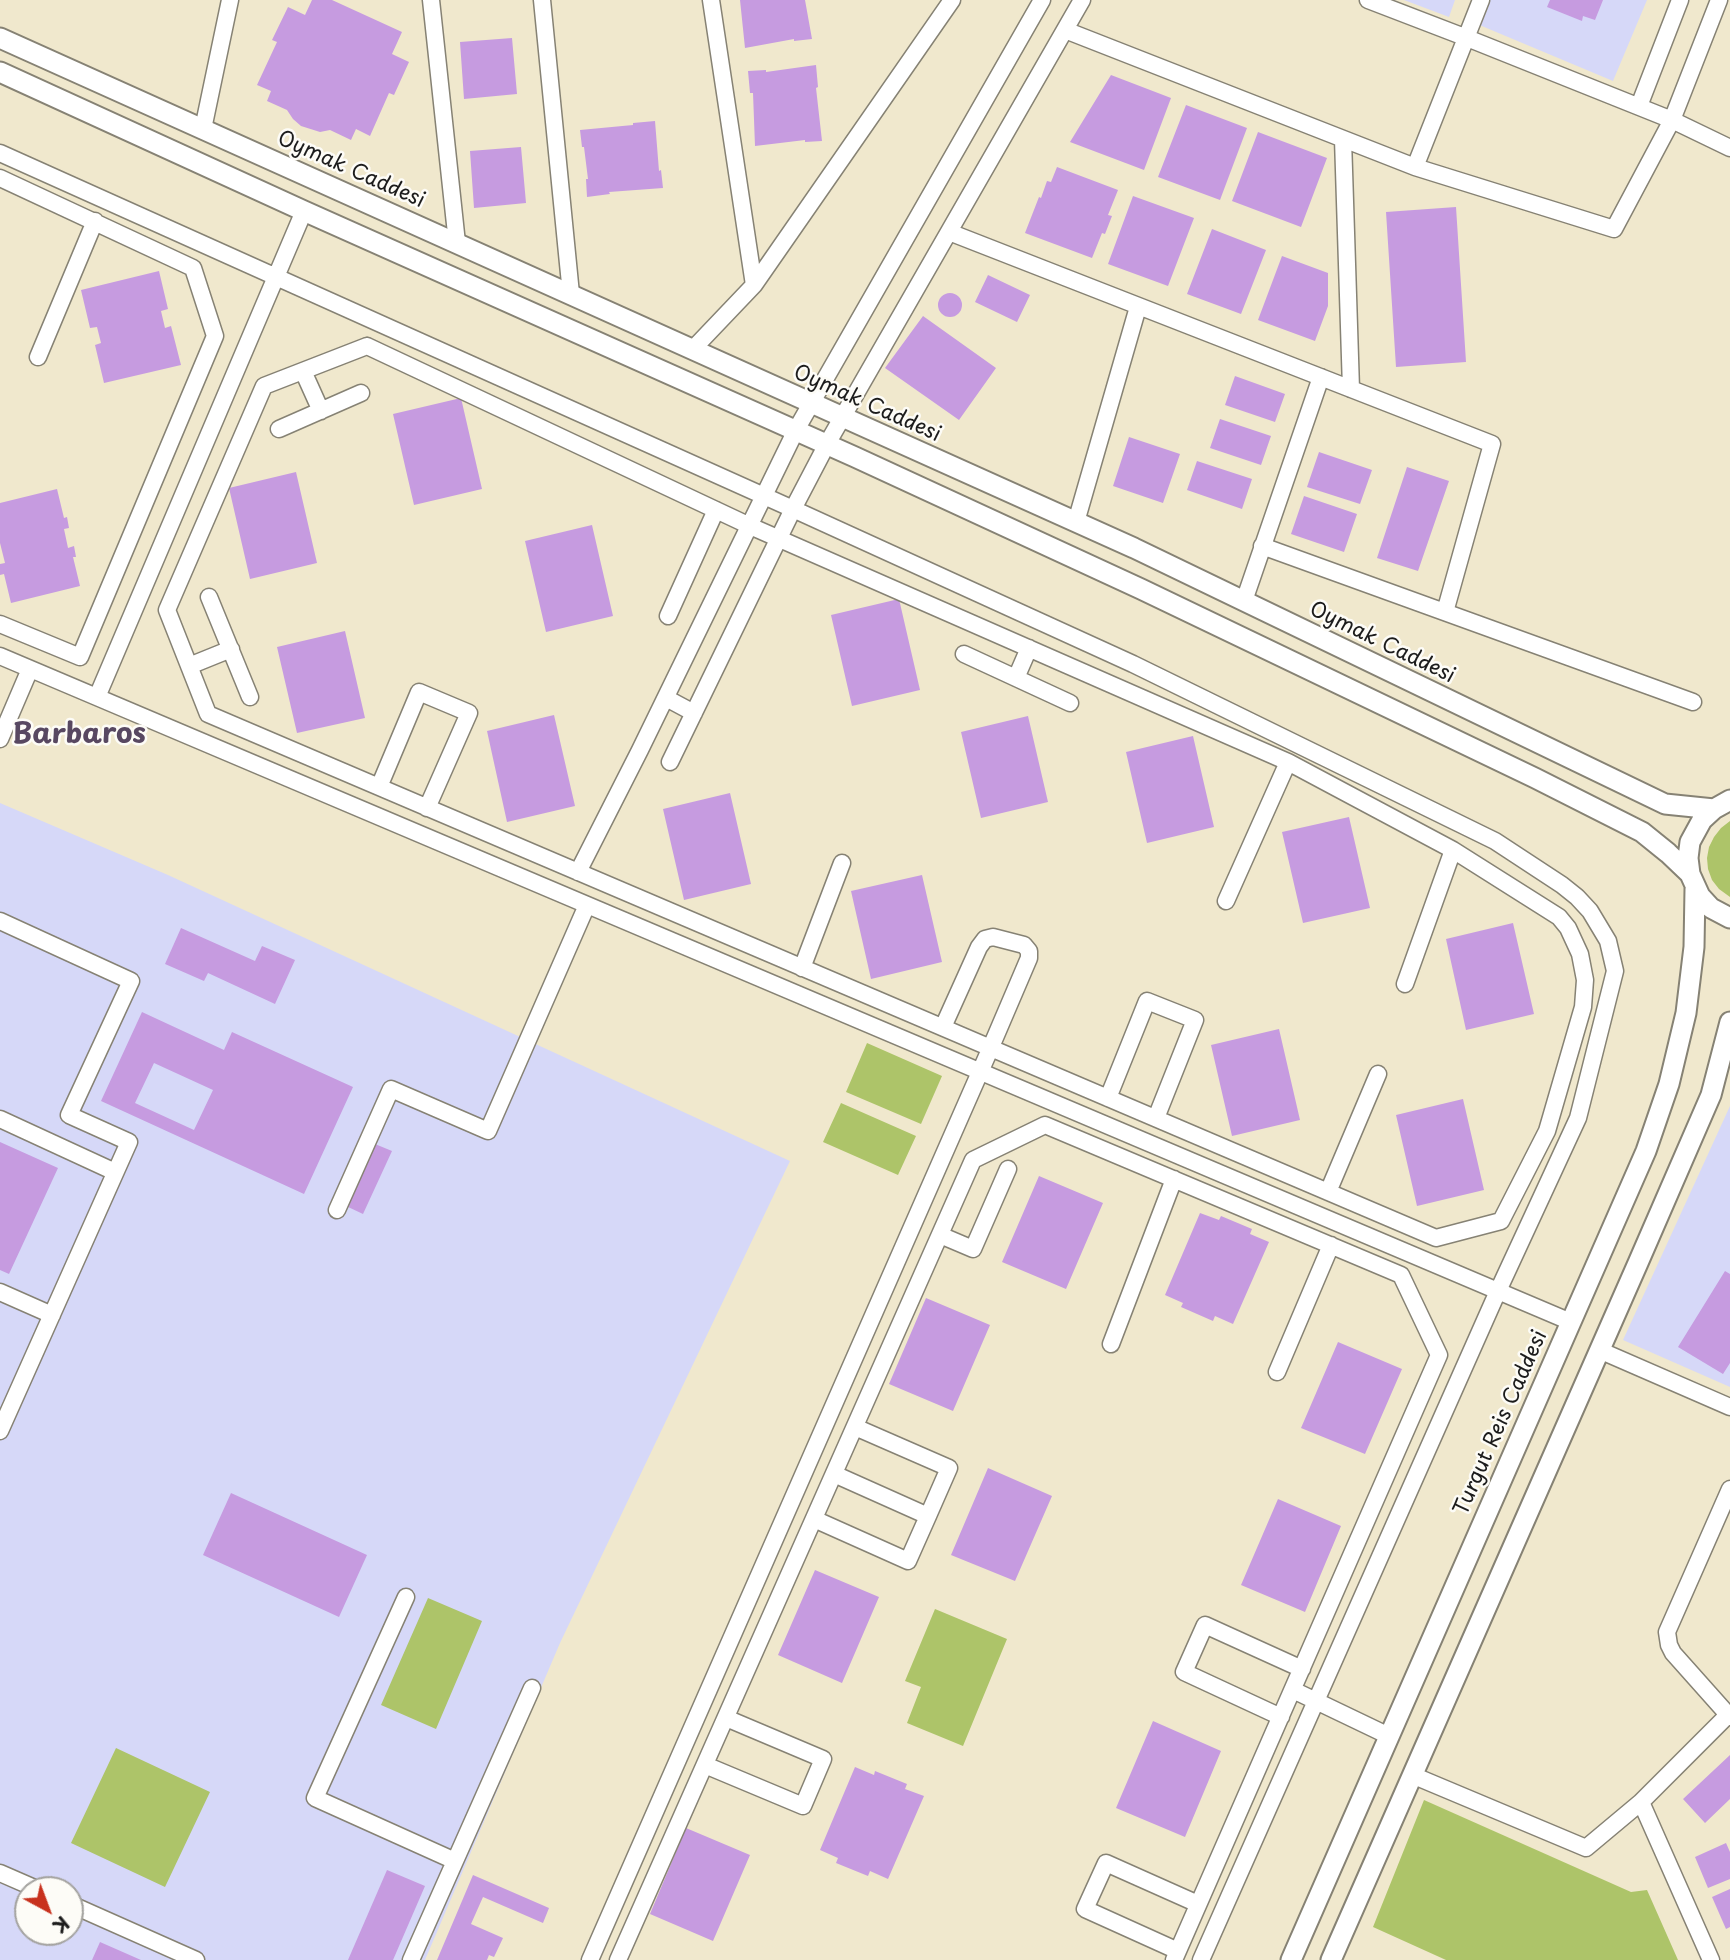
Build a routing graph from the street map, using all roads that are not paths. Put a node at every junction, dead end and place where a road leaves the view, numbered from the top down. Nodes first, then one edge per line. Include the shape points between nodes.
1 (230, 0) edge
2 (430, 0) edge
3 (541, 0) edge
4 (711, 0) edge
5 (952, 0) edge
6 (1042, 0) edge
7 (1082, 0) edge
8 (1367, 0) edge
9 (1481, 0) edge
10 (1680, 0) edge
11 (1718, 0) edge
12 (1065, 30) junction
13 (0, 38) edge
14 (1468, 38) junction
15 (0, 72) edge
16 (1639, 106) junction
17 (1672, 120) junction
18 (202, 129) junction
19 (1343, 139) junction
20 (1730, 148) edge
21 (0, 153) edge
22 (1415, 167) junction
23 (0, 178) edge
24 (76, 187) junction
25 (68, 208) junction
26 (304, 211) junction
27 (95, 221) junction
28 (949, 232) junction
29 (457, 243) junction
30 (276, 277) junction
31 (754, 285) junction
32 (572, 294) junction
33 (1138, 307) junction
34 (693, 349) junction
35 (37, 357) dead end
36 (303, 371) junction
37 (1321, 377) junction
38 (1351, 389) junction
39 (360, 393) dead end
40 (811, 403) junction
41 (321, 411) junction
42 (842, 417) junction
43 (279, 429) dead end
44 (796, 430) junction
45 (827, 444) junction
46 (764, 496) junction
47 (793, 509) junction
48 (716, 510) junction
49 (1076, 522) junction
50 (750, 526) junction
51 (779, 538) junction
52 (145, 543) junction
53 (1262, 546) junction
54 (209, 597) dead end
55 (1244, 601) junction
56 (1445, 612) junction
57 (668, 616) dead end
58 (0, 624) edge
59 (231, 649) junction
60 (1030, 649) junction
61 (964, 654) dead end
62 (0, 656) edge
63 (189, 666) junction
64 (30, 669) junction
65 (1016, 678) junction
66 (97, 697) junction
67 (250, 697) dead end
68 (666, 698) junction
69 (1693, 702) dead end
70 (1070, 703) dead end
71 (694, 713) junction
72 (0, 739) edge
73 (670, 762) dead end
74 (1288, 762) junction
75 (379, 787) junction
76 (1722, 804) edge
77 (427, 808) junction
78 (1453, 850) junction
79 (842, 863) dead end
80 (578, 872) junction
81 (1693, 881) junction
82 (1226, 901) dead end
83 (587, 905) junction
84 (1730, 918) edge
85 (0, 921) edge
86 (802, 968) junction
87 (1405, 984) dead end
88 (1730, 1022) edge
89 (943, 1027) junction
90 (991, 1047) junction
91 (979, 1071) junction
92 (1378, 1074) dead end
93 (1108, 1098) junction
94 (1156, 1118) junction
95 (0, 1119) edge
96 (1009, 1169) dead end
97 (115, 1172) junction
98 (1174, 1179) junction
99 (1328, 1192) junction
100 (337, 1210) dead end
101 (940, 1235) junction
102 (1331, 1245) junction
103 (1498, 1291) junction
104 (0, 1292) edge
105 (52, 1314) junction
106 (1571, 1322) junction
107 (1111, 1344) dead end
108 (1600, 1350) junction
109 (1277, 1372) dead end
110 (1730, 1407) edge
111 (855, 1427) junction
112 (0, 1431) edge
113 (834, 1474) junction
114 (1730, 1489) edge
115 (928, 1516) junction
116 (814, 1519) junction
117 (406, 1597) dead end
118 (1302, 1669) junction
119 (532, 1688) dead end
120 (1293, 1690) junction
121 (1316, 1701) junction
122 (1729, 1715) edge
123 (1281, 1717) junction
124 (726, 1718) junction
125 (1389, 1736) junction
126 (705, 1765) junction
127 (1412, 1775) junction
128 (1641, 1802) junction
129 (455, 1861) junction
130 (1198, 1904) junction
131 (84, 1910) edge
132 (1176, 1955) edge
133 (196, 1960) edge
134 (411, 1960) edge
135 (590, 1960) edge
136 (618, 1960) edge
137 (1201, 1960) edge
138 (1291, 1960) edge
139 (1331, 1960) edge
140 (1711, 1960) edge

1 - 18 street
2 - 29 street
3 - 32 street
4 - 31 street
5 - 31 street
6 - 40 street
7 - 12 street
8 - 14 street
9 - 14 street
10 - 16 street
11 - 17 street
12 - 19 street
12 - 28 street
13 - 18 street, Oymak Caddesi
14 - 16 street
14 - 22 street
15 - 26 street
16 - 17 street
17 - 20 street
17 - 22 street via 1614,229
18 - 29 street, Oymak Caddesi
19 - 22 street
19 - 38 street
21 - 24 street
23 - 25 street
24 - 25 street
24 - 30 street
25 - 27 street
26 - 30 street
26 - 44 street
27 - 35 street
27 - 52 street via 193,268 215,336
28 - 33 street
28 - 42 street
29 - 32 street, Oymak Caddesi
30 - 46 street
30 - 52 street
31 - 34 street
32 - 34 street, Oymak Caddesi
33 - 37 street
33 - 49 street
34 - 40 street, Oymak Caddesi
36 - 41 street
36 - 48 street via 367,346
36 - 63 street via 264,386 167,610
37 - 38 street
37 - 53 street
38 - 56 street via 1492,444
39 - 41 street
40 - 42 street, Oymak Caddesi
40 - 44 street
41 - 43 street
42 - 45 street
42 - 49 street, Oymak Caddesi
44 - 45 street
44 - 46 street
45 - 47 street
45 - 81 street via 1535,778 1642,832
46 - 47 street
46 - 50 street
47 - 51 street
47 - 103 street via 1133,664 1495,841 1562,885 1590,911 1608,941 1615,971 1578,1118
48 - 50 street
48 - 57 street
49 - 55 street, Oymak Caddesi
50 - 51 street
50 - 68 street
51 - 60 street
51 - 71 street
52 - 58 street via 80,657
52 - 66 street
53 - 55 street
53 - 56 street
54 - 59 street
55 - 76 street, Oymak Caddesi via 1665,804
56 - 69 street
59 - 63 street
59 - 67 street
60 - 65 street
60 - 74 street
61 - 65 street
62 - 64 street
63 - 75 street via 208,714
64 - 66 street
64 - 72 street
65 - 70 street
66 - 83 street
68 - 71 street
68 - 80 street
71 - 73 street
74 - 78 street
74 - 82 street
75 - 77 street
75 - 77 street via 419,692 469,713
76 - 81 street, Turgut Reis Caddesi via 1697,827 1690,842
77 - 80 street
78 - 87 street
78 - 99 street via 1559,917 1580,954 1585,980 1583,1007 1547,1131 1501,1221 1436,1238
79 - 86 street
80 - 86 street
81 - 84 street via 1711,908
81 - 106 street, Turgut Reis Caddesi via 1691,976 1669,1084 1646,1152
83 - 91 street
83 - 100 street via 488,1131 391,1089
85 - 97 street via 131,981 69,1115 129,1142
86 - 89 street
88 - 108 street via 1711,1095
89 - 90 street
89 - 90 street via 985,939 1024,945 1028,958
90 - 91 street
90 - 93 street
91 - 103 street
91 - 135 street
92 - 99 street
93 - 94 street
93 - 94 street via 1147,1001 1195,1020
94 - 99 street
95 - 97 street
96 - 101 street via 973,1249
97 - 105 street
98 - 101 street via 1045,1125 973,1160
98 - 102 street
98 - 107 street
101 - 111 street
102 - 109 street
102 - 118 street via 1401,1275 1439,1356
103 - 106 street
103 - 121 street
104 - 105 street
105 - 112 street
106 - 125 street, Turgut Reis Caddesi
108 - 110 street
108 - 127 street
111 - 113 street
111 - 115 street via 949,1468
113 - 115 street
113 - 116 street
114 - 122 street via 1667,1632 1673,1653
115 - 116 street via 908,1560
116 - 124 street
117 - 129 street via 314,1798
118 - 120 street
118 - 123 street via 1205,1625 1189,1660 1184,1672
119 - 129 street
120 - 121 street
120 - 123 street
121 - 125 street
121 - 137 street
122 - 128 street
123 - 130 street
124 - 126 street
124 - 126 street via 823,1759 803,1806
125 - 138 street, Turgut Reis Caddesi
126 - 136 street
127 - 128 street via 1586,1848
127 - 139 street
128 - 140 street
129 - 134 street
130 - 132 street
130 - 132 street via 1106,1863 1085,1909
131 - 133 street

